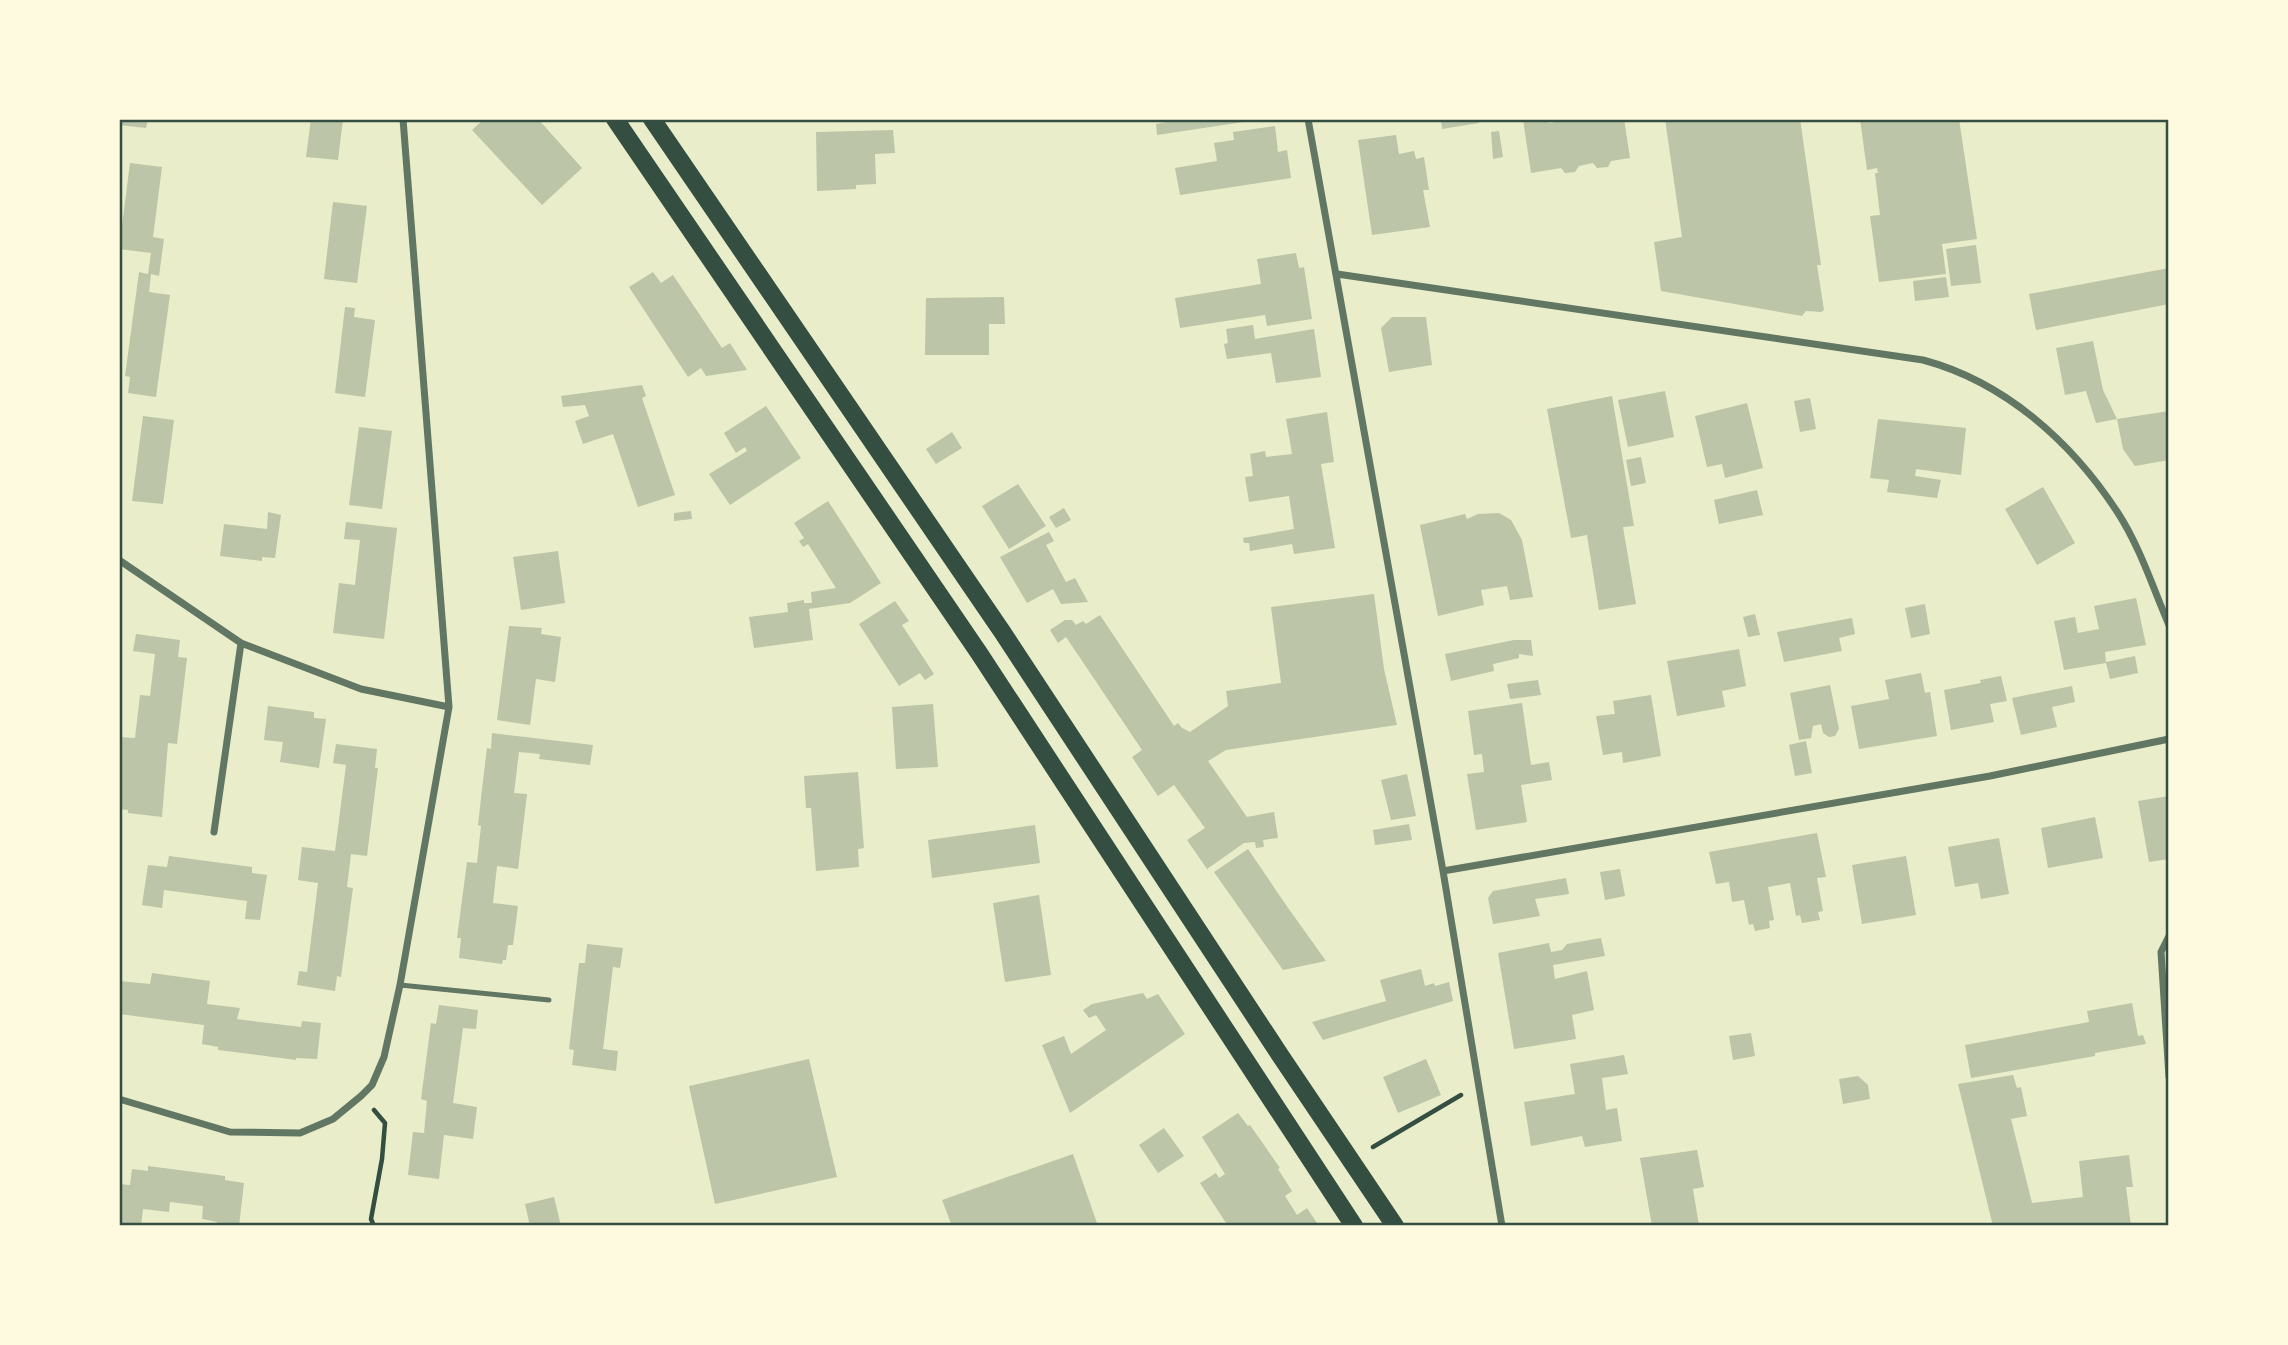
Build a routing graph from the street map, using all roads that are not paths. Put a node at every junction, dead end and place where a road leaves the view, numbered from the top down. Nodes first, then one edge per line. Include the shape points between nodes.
1 (403, 119) edge
2 (615, 119) edge
3 (652, 119) edge
4 (1308, 119) edge
5 (1337, 274) junction
6 (119, 560) edge
7 (2169, 625) edge
8 (241, 643) junction
9 (449, 707) junction
10 (2169, 739) edge
11 (214, 832) dead end
12 (1443, 871) junction
13 (2169, 936) edge
14 (400, 985) junction
15 (549, 1000) dead end
16 (2169, 1077) edge
17 (119, 1099) edge
18 (1354, 1226) edge
19 (1395, 1226) edge
20 (1502, 1226) edge

1 - 9 street
2 - 18 main road via 979,653
3 - 19 main road via 1003,633
4 - 5 street
5 - 7 street via 1910,358 1952,368 2004,394 2026,411 2098,486 2134,544
5 - 12 street
6 - 8 street
8 - 9 street via 361,689
8 - 11 street
9 - 14 street
10 - 12 street via 1990,776
12 - 20 street
13 - 16 street via 2161,952
14 - 15 lane
14 - 17 street via 384,1058 372,1085 332,1119 300,1133 230,1132

